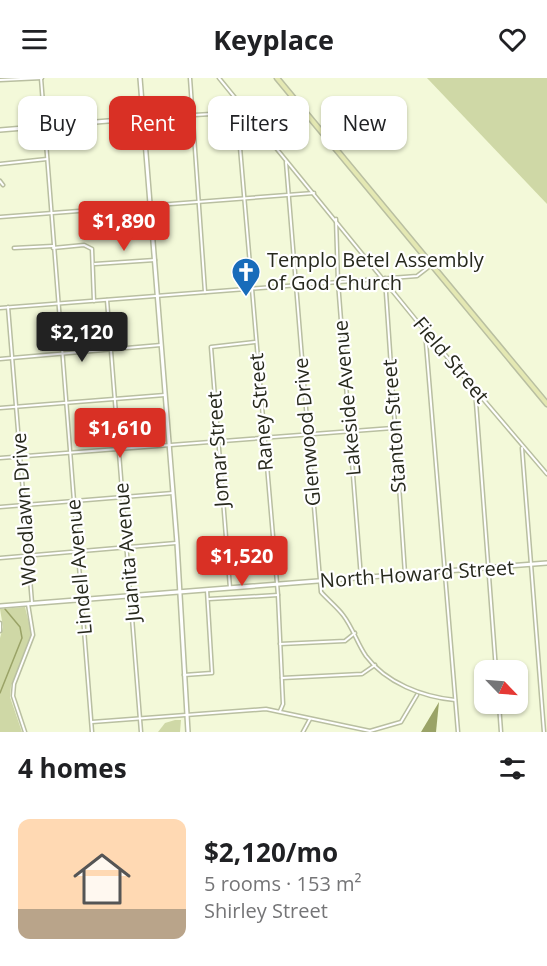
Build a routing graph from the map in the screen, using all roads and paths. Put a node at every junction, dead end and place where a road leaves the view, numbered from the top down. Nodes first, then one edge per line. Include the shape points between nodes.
1 (41, 78) edge
2 (140, 78) edge
3 (190, 78) edge
4 (219, 78) edge
5 (277, 78) edge
6 (0, 80) edge
7 (42, 96) edge
8 (142, 96) edge
9 (192, 96) edge
10 (233, 96) edge
11 (18, 128) edge
12 (0, 130) edge
13 (46, 150) edge
14 (147, 150) edge
15 (195, 150) edge
16 (241, 150) edge
17 (276, 150) edge
18 (47, 159) junction
19 (286, 162) junction
20 (0, 164) edge
21 (0, 181) edge
22 (3, 185) dead end
23 (315, 193) junction
24 (289, 195) junction
25 (245, 198) junction
26 (198, 202) junction
27 (151, 206) junction
28 (51, 213) junction
29 (0, 217) edge
30 (336, 218) junction
31 (53, 247) junction
32 (14, 248) dead end
33 (155, 260) junction
34 (94, 264) junction
35 (431, 265) junction
36 (385, 278) junction
37 (338, 282) junction
38 (295, 285) junction
39 (253, 288) junction
40 (205, 292) junction
41 (158, 295) junction
42 (107, 300) junction
43 (94, 301) junction
44 (58, 303) junction
45 (8, 307) junction
46 (0, 308) edge
47 (426, 331) junction
48 (255, 342) junction
49 (161, 345) junction
50 (111, 350) junction
51 (61, 355) junction
52 (0, 359) edge
53 (12, 359) junction
54 (475, 388) junction
55 (166, 395) junction
56 (116, 399) junction
57 (65, 403) junction
58 (547, 404) edge
59 (16, 407) junction
60 (0, 408) edge
61 (393, 428) junction
62 (350, 431) junction
63 (307, 435) junction
64 (263, 438) junction
65 (217, 442) junction
66 (169, 444) junction
67 (522, 446) junction
68 (118, 449) junction
69 (70, 453) junction
70 (21, 456) junction
71 (0, 458) edge
72 (547, 474) edge
73 (173, 493) junction
74 (123, 497) junction
75 (73, 502) junction
76 (24, 506) junction
77 (0, 507) edge
78 (177, 543) junction
79 (126, 548) junction
80 (78, 550) junction
81 (28, 556) junction
82 (0, 558) edge
83 (547, 563) edge
84 (532, 565) junction
85 (488, 568) junction
86 (446, 571) junction
87 (405, 574) junction
88 (361, 578) junction
89 (320, 581) junction
90 (276, 584) junction
91 (230, 588) junction
92 (207, 590) junction
93 (180, 592) junction
94 (278, 595) junction
95 (130, 596) junction
96 (208, 599) junction
97 (81, 600) junction
98 (30, 603) junction
99 (0, 606) edge
100 (0, 623) edge
101 (0, 632) edge
102 (356, 633) junction
103 (280, 644) junction
104 (495, 660) edge
105 (375, 665) junction
106 (184, 675) junction
107 (282, 678) junction
108 (418, 694) junction
109 (455, 700) junction
110 (280, 711) junction
111 (187, 714) junction
112 (500, 714) edge
113 (141, 717) junction
114 (310, 719) junction
115 (92, 722) junction
116 (347, 730) edge
117 (25, 732) edge
118 (92, 732) edge
119 (141, 732) edge
120 (188, 732) edge
121 (303, 732) edge
122 (458, 732) edge
123 (501, 732) edge
124 (544, 732) edge

1 - 6 street
1 - 7 street, Lindell Avenue
2 - 8 street
3 - 9 street
4 - 10 street, Field Street
5 - 35 main road
11 - 12 street
13 - 18 street, Lindell Avenue
14 - 27 street
15 - 26 street
16 - 25 street, Raney Street
17 - 19 street, Field Street
18 - 20 street
18 - 28 street, Lindell Avenue
19 - 23 street, Field Street
19 - 24 street, Glenwood Drive
21 - 22 street
23 - 24 street
23 - 30 street, Field Street
24 - 25 street
24 - 38 street, Glenwood Drive
25 - 26 street
25 - 39 street, Raney Street
26 - 27 street
26 - 40 street
27 - 28 street
27 - 33 street
28 - 29 street
28 - 31 street, Lindell Avenue
30 - 36 street, Field Street
30 - 37 street, Lakeside Avenue
31 - 32 street
31 - 34 street via 88,247
31 - 44 street, Lindell Avenue
33 - 34 street
33 - 41 street
34 - 43 street
35 - 36 street via 417,276
35 - 58 main road
36 - 37 street
36 - 47 street, Field Street
36 - 61 street, Stanton Street
37 - 38 street
37 - 62 street, Lakeside Avenue
38 - 39 street
38 - 63 street, Glenwood Drive
39 - 40 street
39 - 48 street, Raney Street
40 - 41 street
41 - 42 street
41 - 49 street
42 - 43 street
42 - 50 street, Juanita Avenue
43 - 44 street
44 - 45 street
44 - 51 street, Lindell Avenue
45 - 46 street
45 - 53 street, Woodlawn Drive
47 - 54 street, Field Street
47 - 86 street
48 - 64 street, Raney Street
48 - 65 street, Jomar Street via 211,347
49 - 50 street
49 - 55 street
50 - 51 street
50 - 56 street, Juanita Avenue
51 - 53 street
51 - 57 street, Lindell Avenue
52 - 53 street
53 - 59 street, Woodlawn Drive
54 - 67 street, Field Street
54 - 85 street
55 - 56 street
55 - 66 street
56 - 57 street
56 - 68 street, Juanita Avenue
57 - 59 street
57 - 69 street, Lindell Avenue
59 - 60 street
59 - 70 street, Woodlawn Drive
61 - 62 street
61 - 87 street, Stanton Street
62 - 63 street
62 - 88 street, Lakeside Avenue
63 - 64 street
63 - 89 street, Glenwood Drive
64 - 65 street
64 - 90 street, Raney Street
65 - 66 street
65 - 91 street, Jomar Street
66 - 68 street
66 - 73 street
67 - 72 street, Field Street
67 - 84 street
68 - 69 street
68 - 74 street, Juanita Avenue
69 - 70 street
69 - 75 street, Lindell Avenue
70 - 71 street
70 - 76 street, Woodlawn Drive
73 - 74 street
73 - 78 street
74 - 75 street
74 - 79 street, Juanita Avenue
75 - 76 street
75 - 80 street, Lindell Avenue
76 - 77 street
76 - 81 street, Woodlawn Drive
78 - 79 street
78 - 93 street
79 - 80 street
79 - 95 street, Juanita Avenue
80 - 81 street
80 - 97 street, Lindell Avenue
81 - 82 street
81 - 98 street, Woodlawn Drive
83 - 84 street, North Howard Street
84 - 85 street, North Howard Street
84 - 124 street
85 - 86 street, North Howard Street
85 - 104 street
86 - 87 street, North Howard Street
86 - 109 street
87 - 88 street, North Howard Street
88 - 89 street, North Howard Street
89 - 90 street, North Howard Street
89 - 102 street, Glenwood Drive via 321,592
90 - 91 street, North Howard Street
90 - 94 street, Raney Street
91 - 92 street, North Howard Street
92 - 93 street, North Howard Street
92 - 96 street
93 - 95 street, North Howard Street
93 - 106 street
94 - 96 street
94 - 103 street, Raney Street
95 - 97 street, North Howard Street
95 - 113 street, Juanita Avenue
96 - 106 street via 212,673
97 - 98 street, North Howard Street
97 - 115 street, Lindell Avenue
98 - 99 street, North Howard Street
98 - 117 street, Woodlawn Drive via 33,635 12,696
100 - 101 street
102 - 103 street via 345,641
102 - 105 street, Glenwood Drive via 366,656
103 - 107 street, Raney Street
105 - 107 street via 362,674
105 - 108 street, Glenwood Drive
106 - 111 street
107 - 110 street, Raney Street
108 - 109 street, Glenwood Drive
108 - 116 street via 401,722 370,731
109 - 122 street
110 - 111 street
110 - 114 street
111 - 113 street
111 - 120 street
112 - 123 street
113 - 115 street
113 - 119 street, Juanita Avenue
114 - 116 street
114 - 121 street
115 - 118 street, Lindell Avenue

